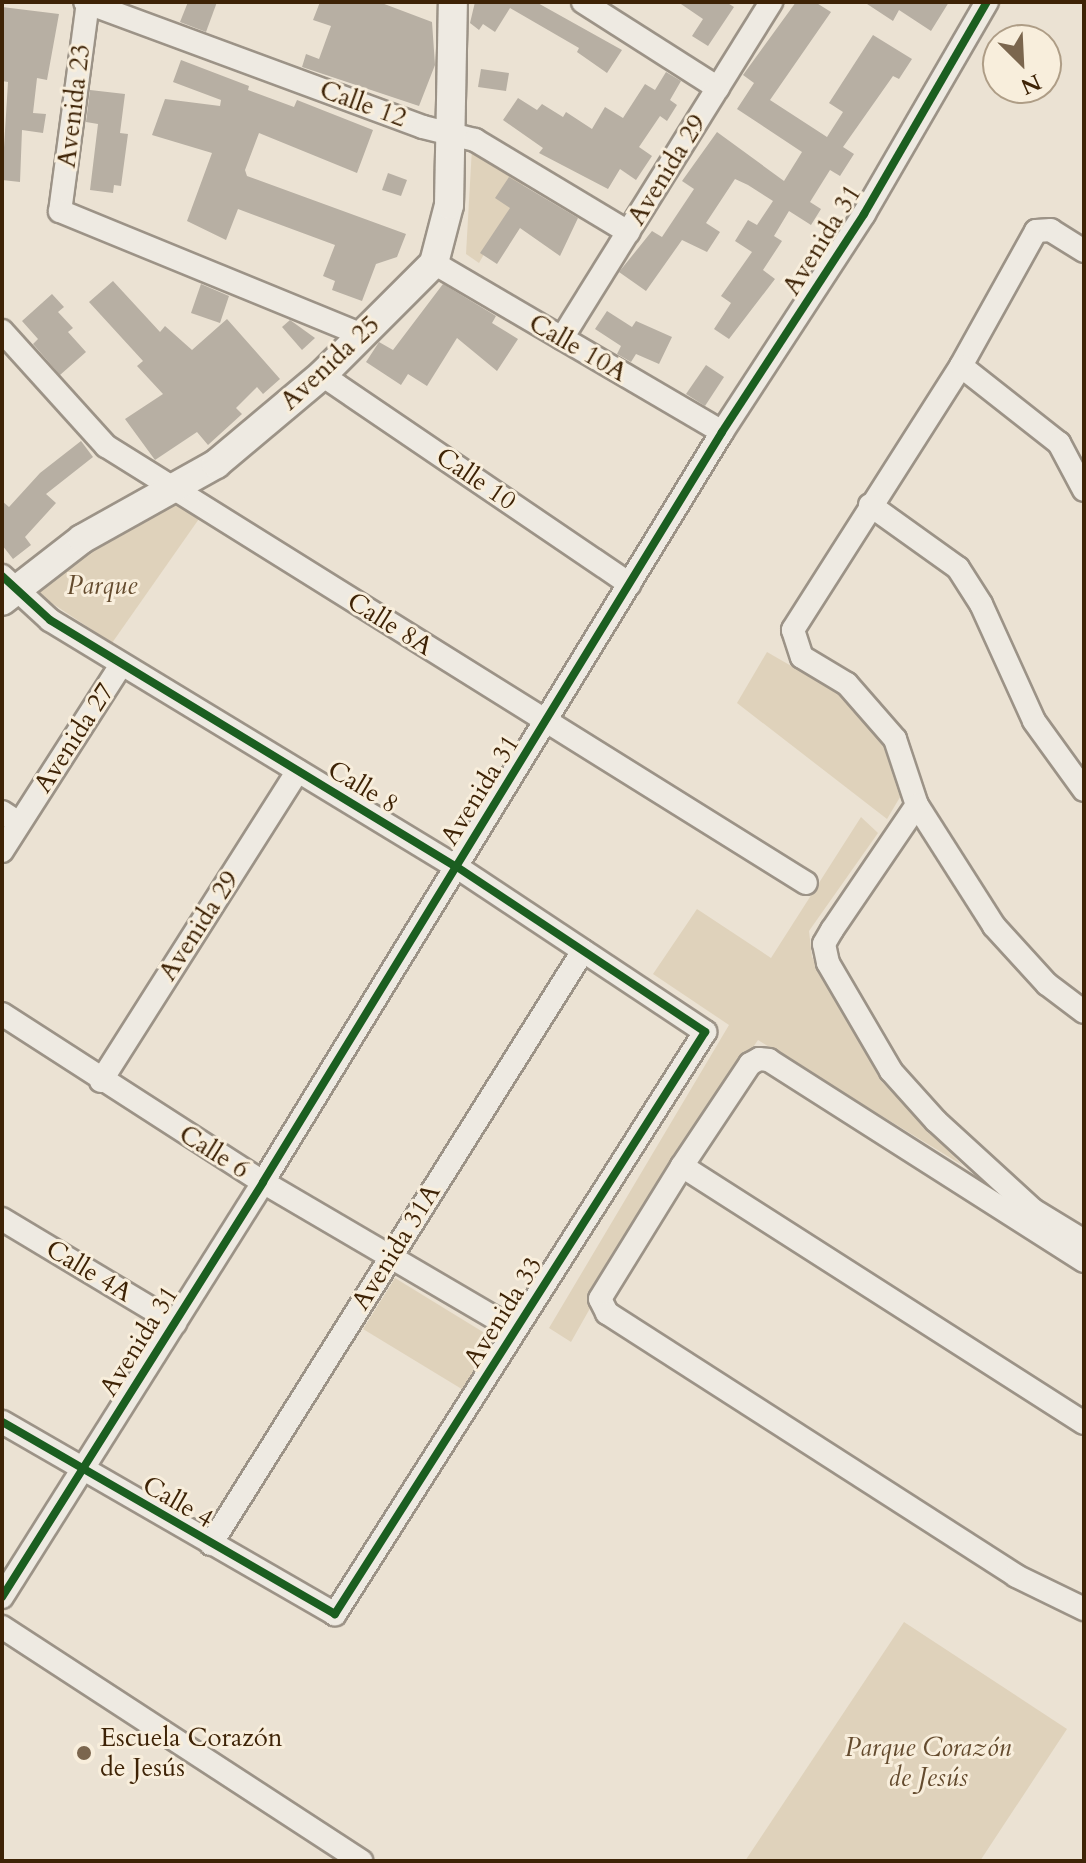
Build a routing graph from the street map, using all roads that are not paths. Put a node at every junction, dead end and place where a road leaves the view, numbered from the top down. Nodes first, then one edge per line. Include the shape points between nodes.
1 (87, 2) edge
2 (453, 2) edge
3 (583, 2) edge
4 (771, 2) edge
5 (987, 2) edge
6 (718, 88) junction
7 (453, 136) junction
8 (628, 232) junction
9 (1084, 251) edge
10 (434, 263) junction
11 (2, 331) edge
12 (362, 335) junction
13 (562, 338) junction
14 (961, 366) junction
15 (322, 375) junction
16 (722, 432) junction
17 (172, 489) junction
18 (1084, 490) edge
19 (870, 505) junction
20 (630, 584) junction
21 (7, 589) edge
22 (121, 665) junction
23 (546, 721) junction
24 (298, 771) junction
25 (1084, 790) edge
26 (917, 805) junction
27 (10, 818) edge
28 (2, 851) edge
29 (457, 867) junction
30 (806, 883) dead end
31 (583, 951) junction
32 (1084, 1012) edge
33 (2, 1014) edge
34 (705, 1032) joint
35 (101, 1081) junction
36 (682, 1166) junction
37 (263, 1182) junction
38 (1029, 1216) junction
39 (2, 1219) edge
40 (1084, 1241) edge
41 (390, 1256) junction
42 (1084, 1261) edge
43 (175, 1323) junction
44 (515, 1330) junction
45 (2, 1422) edge
46 (1084, 1423) edge
47 (82, 1470) junction
48 (211, 1544) junction
49 (2, 1597) edge
50 (1084, 1609) edge
51 (335, 1614) joint
52 (2, 1627) edge
53 (361, 1861) edge

1 - 7 street, Calle 12
1 - 12 street, Avenida 23 via 60,211
2 - 7 street
3 - 6 street
4 - 6 street, Avenida 29
5 - 16 street, Avenida 31 via 864,214
6 - 8 street, Avenida 29
7 - 8 street, Calle 12 via 475,140
7 - 10 street via 449,205
8 - 13 street, Avenida 29
9 - 14 street via 1051,230 1036,231
10 - 12 street, Avenida 25
10 - 13 street, Calle 10A
11 - 17 street, Calle 8A via 106,446
12 - 15 street, Avenida 25
13 - 16 street, Calle 10A
14 - 18 street via 1059,443
14 - 19 street
15 - 17 street, Avenida 25 via 216,464
15 - 20 street, Calle 10
16 - 20 street, Avenida 31
17 - 21 street, Avenida 25
17 - 23 street, Calle 8A
19 - 25 street via 958,568 981,604 1034,721
19 - 26 street via 793,630 795,645 802,657 847,684 895,739
20 - 23 street, Avenida 31
21 - 22 street, Calle 8
22 - 24 street, Calle 8
22 - 27 street, Avenida 27
23 - 29 street, Avenida 31
23 - 30 street, Calle 8A
24 - 29 street, Calle 8
24 - 35 street, Avenida 29
26 - 32 street via 994,926 1047,984
26 - 38 street via 824,944 828,963 891,1071
27 - 28 street, Avenida 27
29 - 31 street, Calle 8
29 - 37 street, Avenida 31
31 - 34 street, Calle 8
31 - 41 street, Avenida 31A
33 - 35 street, Calle 6
34 - 44 street, Avenida 33
35 - 37 street, Calle 6
36 - 38 street via 750,1064 769,1060
36 - 46 street
36 - 50 street via 600,1299 601,1308 1016,1576
37 - 41 street, Calle 6
37 - 43 street, Avenida 31
38 - 40 street
38 - 42 street
39 - 43 street, Calle 4A
41 - 44 street, Calle 6
41 - 48 street, Avenida 31A
43 - 47 street, Avenida 31
44 - 51 street, Avenida 33
45 - 47 street, Calle 4
47 - 48 street, Calle 4
47 - 49 street, Avenida 31
48 - 51 street, Calle 4
52 - 53 street

